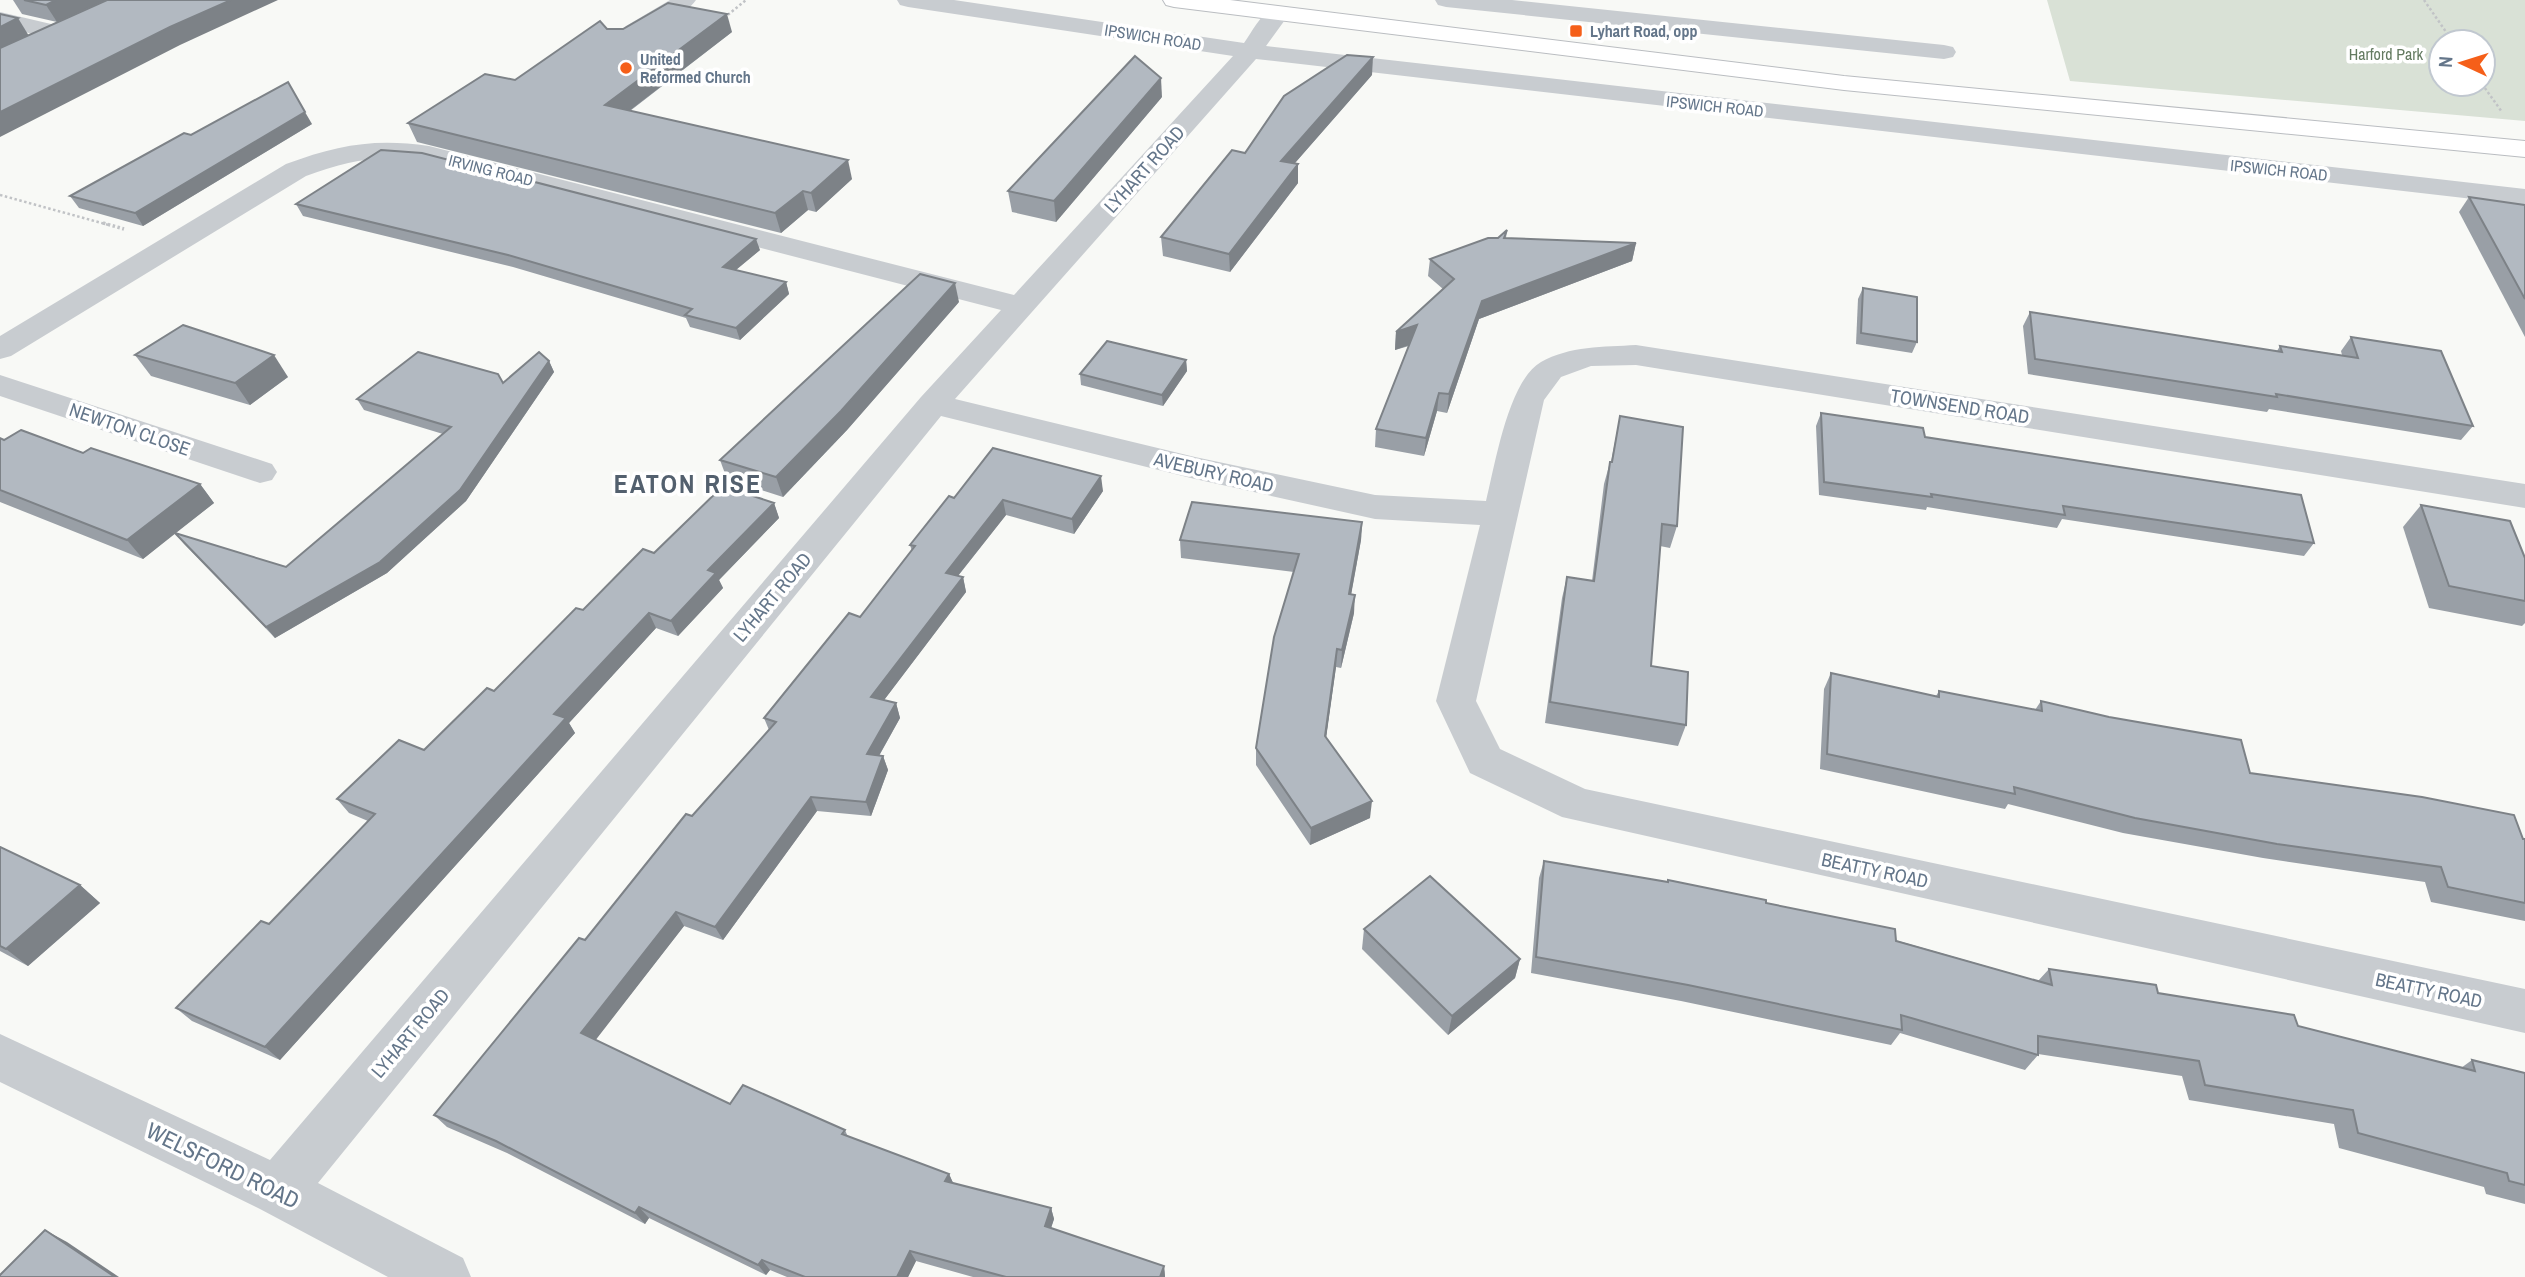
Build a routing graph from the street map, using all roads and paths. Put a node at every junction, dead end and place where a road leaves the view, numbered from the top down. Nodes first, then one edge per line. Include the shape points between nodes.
1 (685, 0) edge
2 (908, 0) edge
3 (1174, 0) edge
4 (1446, 0) edge
5 (2424, 0) edge
6 (1480, 2) edge
7 (1644, 11) edge
8 (1278, 13) junction
9 (0, 19) edge
10 (84, 22) edge
11 (2443, 28) edge
12 (60, 33) junction
13 (621, 40) edge
14 (1249, 52) junction
15 (1944, 52) dead end
16 (0, 62) edge
17 (2492, 98) edge
18 (2505, 117) dead end
19 (2525, 149) edge
20 (0, 195) edge
21 (2525, 197) edge
22 (172, 244) junction
23 (1022, 306) junction
24 (0, 349) edge
25 (0, 385) edge
26 (933, 404) junction
27 (260, 472) dead end
28 (2525, 496) edge
29 (1499, 514) junction
30 (2525, 1011) edge
31 (0, 1057) edge
32 (278, 1191) junction
33 (444, 1277) edge

1 - 13 street
2 - 14 street, IPSWICH ROAD
3 - 8 highway, IPSWICH ROAD
4 - 6 street
5 - 11 path
6 - 7 street
7 - 15 street
8 - 14 street, LYHART ROAD
8 - 19 highway, IPSWICH ROAD via 1844,83
9 - 12 street
10 - 12 street
12 - 16 street
14 - 21 street, IPSWICH ROAD
14 - 23 street, LYHART ROAD
17 - 18 path
20 - 22 path
22 - 23 street, IRVING ROAD via 296,170 343,152 389,147
22 - 24 street, IRVING ROAD
23 - 26 street, LYHART ROAD
25 - 27 street, NEWTON CLOSE
26 - 29 street, AVEBURY ROAD via 1375,507
26 - 32 street, LYHART ROAD
28 - 29 street, TOWNSEND ROAD via 1636,355 1587,357 1550,370 1528,399
29 - 30 street, BEATTY ROAD via 1456,701 1485,761 1577,805
31 - 32 street, WELSFORD ROAD
32 - 33 street, WELSFORD ROAD

